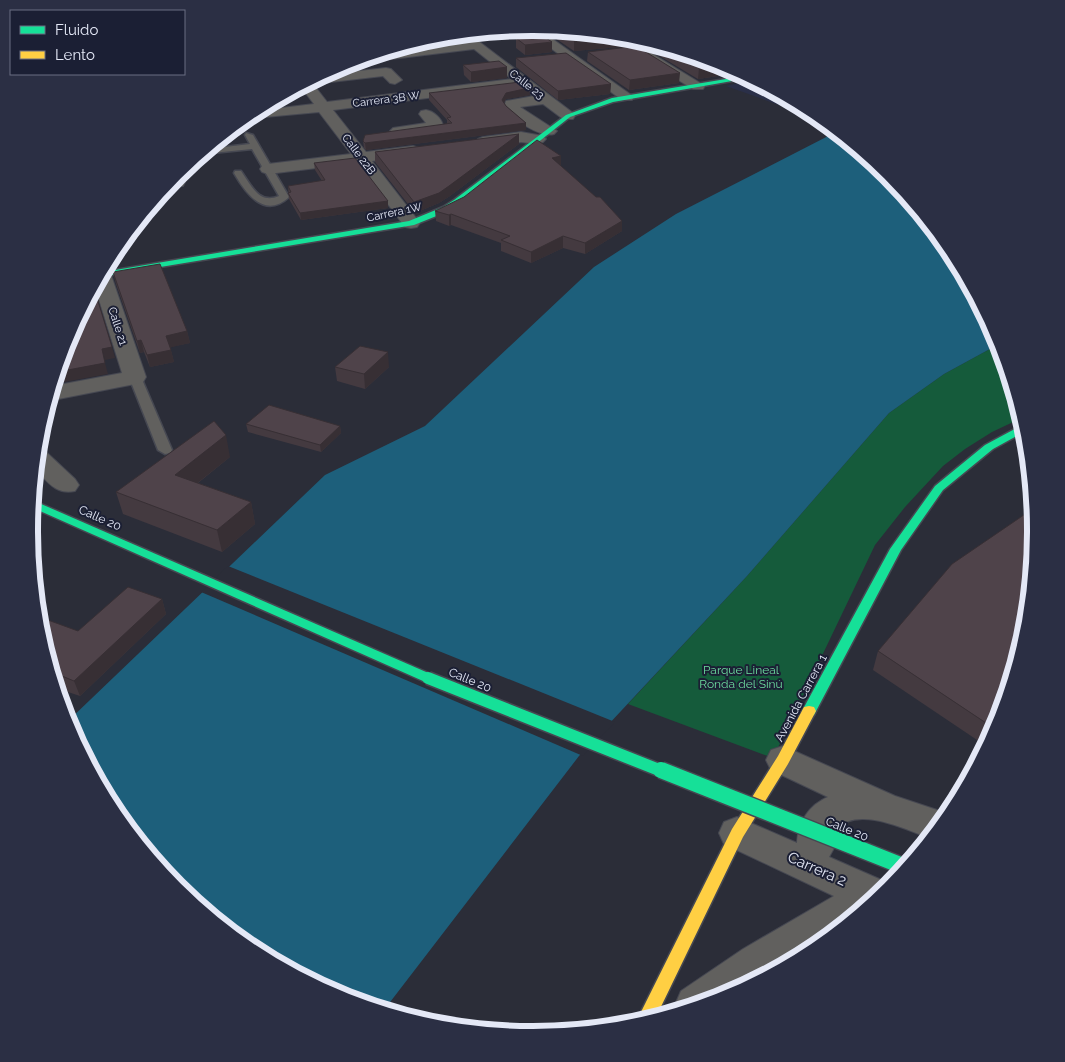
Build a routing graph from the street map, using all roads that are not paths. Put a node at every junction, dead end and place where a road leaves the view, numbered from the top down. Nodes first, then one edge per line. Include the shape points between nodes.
1 (541, 36) edge
2 (469, 40) edge
3 (476, 45) junction
4 (636, 48) joint
5 (619, 52) edge
6 (401, 54) edge
7 (590, 55) edge
8 (570, 56) junction
9 (549, 58) edge
10 (519, 61) edge
11 (500, 63) junction
12 (335, 78) edge
13 (734, 79) edge
14 (395, 80) dead end
15 (524, 82) junction
16 (698, 86) junction
17 (310, 89) edge
18 (627, 97) junction
19 (546, 99) junction
20 (323, 106) junction
21 (269, 113) edge
22 (426, 114) dead end
23 (568, 116) junction
24 (382, 133) edge
25 (249, 135) dead end
26 (364, 135) edge
27 (544, 135) junction
28 (347, 138) junction
29 (468, 144) edge
30 (253, 146) junction
31 (430, 149) edge
32 (216, 151) edge
33 (362, 157) junction
34 (268, 170) junction
35 (238, 173) dead end
36 (412, 223) junction
37 (110, 275) edge
38 (104, 284) edge
39 (135, 377) junction
40 (58, 392) edge
41 (1017, 431) edge
42 (165, 450) dead end
43 (43, 462) edge
44 (66, 485) dead end
45 (39, 506) edge
46 (783, 760) junction
47 (882, 807) junction
48 (931, 823) edge
49 (737, 833) junction
50 (898, 863) edge
51 (826, 873) junction
52 (869, 894) edge
53 (854, 907) edge
54 (718, 989) edge
55 (650, 1011) edge

1 - 8 street
2 - 3 street, Calle 23
3 - 6 street
3 - 11 street, Calle 23
4 - 5 street
4 - 16 street
7 - 8 street
8 - 9 street
8 - 18 street
10 - 11 street
11 - 15 street, Calle 23
12 - 14 street via 386,72
13 - 16 street, Carrera 1W
15 - 19 street, Calle 23
15 - 20 street, Carrera 3B W
16 - 18 street, Carrera 1W
17 - 20 street, Calle 22B
18 - 23 street, Carrera 1W
19 - 23 street, Calle 23
19 - 27 street via 511,104
20 - 21 street, Carrera 3B W
20 - 28 street, Calle 22B
22 - 24 street via 435,126
23 - 27 street, Carrera 1W
25 - 30 lane
26 - 28 street
27 - 29 street
27 - 36 street, Carrera 1W via 457,202
28 - 33 street, Calle 22B
30 - 32 lane
30 - 34 lane
31 - 33 street
33 - 34 street
33 - 36 street, Calle 22B
34 - 35 lane via 284,197 280,200 258,201
36 - 37 street, Carrera 1W
38 - 39 street, Calle 21
39 - 40 street
39 - 42 lane
41 - 46 street, Avenida Carrera 1 via 989,447 939,488 896,550
43 - 44 street
45 - 50 street, Calle 20, bridge via 428,678
46 - 47 street
46 - 49 street, Avenida Carrera 1
47 - 48 street
47 - 51 street via 860,804 838,807 822,818 814,833 815,853
49 - 51 street, Carrera 2
49 - 55 street, Avenida Carrera 1
51 - 52 street, Carrera 2
53 - 54 street, Carrera 2 via 757,962

